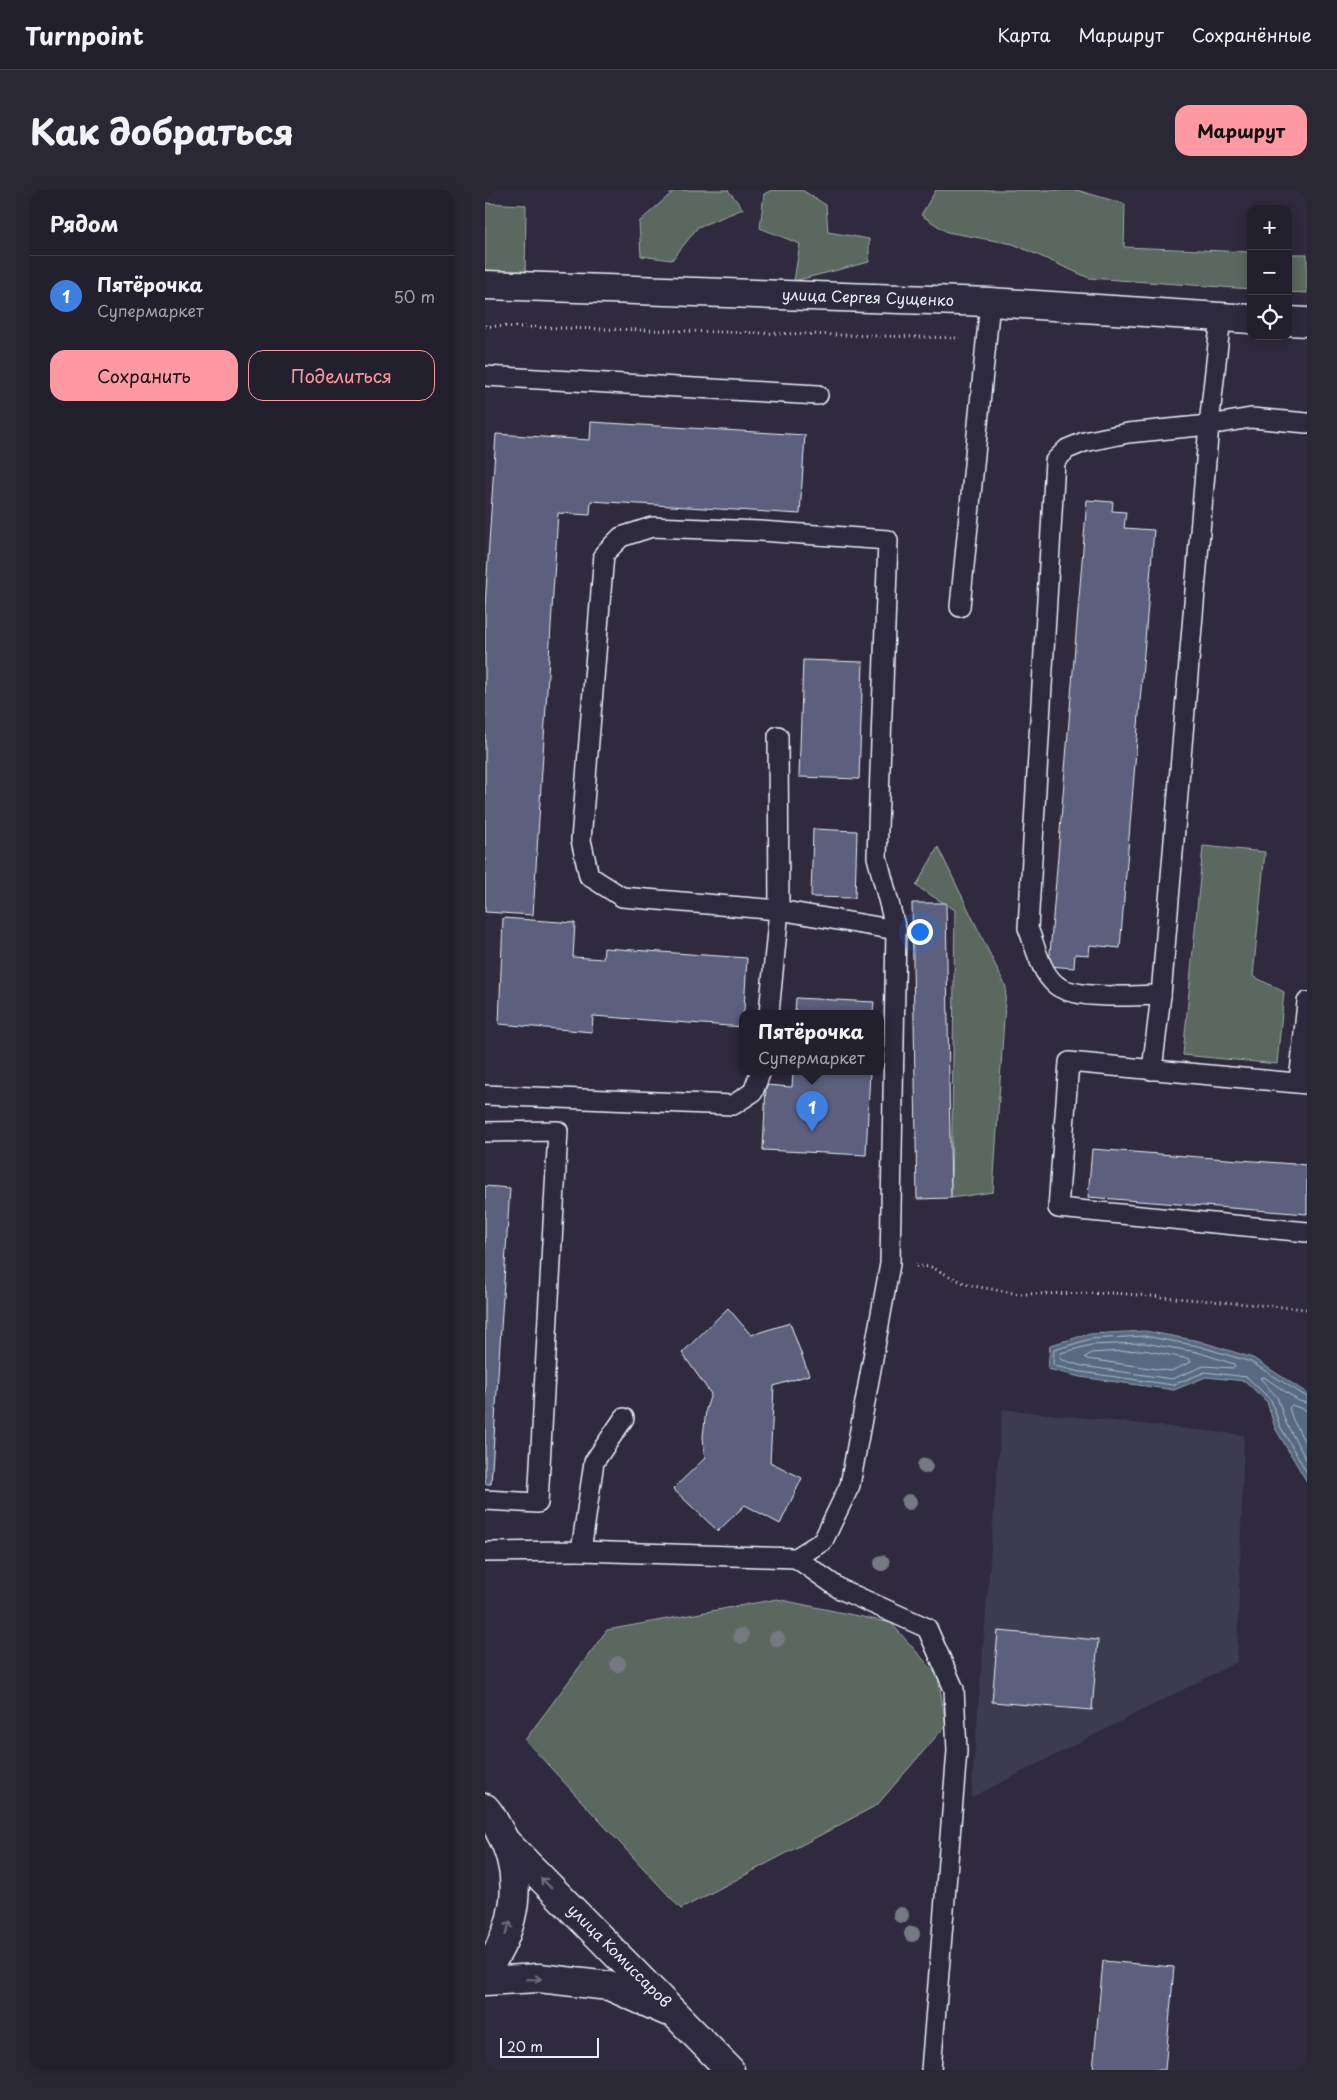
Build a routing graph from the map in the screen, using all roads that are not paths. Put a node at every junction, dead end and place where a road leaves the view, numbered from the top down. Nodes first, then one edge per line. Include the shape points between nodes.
1 (485, 285) edge
2 (990, 302) junction
3 (1221, 317) junction
4 (1247, 319) edge
5 (1292, 321) edge
6 (1307, 322) edge
7 (485, 376) edge
8 (818, 395) dead end
9 (1307, 423) edge
10 (1209, 425) junction
11 (960, 607) dead end
12 (778, 736) dead end
13 (779, 910) junction
14 (896, 930) junction
15 (1161, 995) junction
16 (1307, 1002) edge
17 (769, 1010) edge
18 (1152, 1070) junction
19 (759, 1075) edge
20 (1303, 1083) edge
21 (485, 1095) edge
22 (485, 1132) edge
23 (1307, 1232) edge
24 (624, 1418) dead end
25 (485, 1500) edge
26 (581, 1551) junction
27 (485, 1552) edge
28 (797, 1558) junction
29 (485, 1808) edge
30 (506, 1842) junction
31 (485, 1971) edge
32 (485, 1981) edge
33 (679, 2017) junction
34 (730, 2070) edge
35 (931, 2070) edge

1 - 2 street, улица Сергея Сущенко
2 - 3 street, улица Сергея Сущенко
2 - 11 lane
3 - 4 street, улица Сергея Сущенко
3 - 10 lane
5 - 6 street
7 - 8 lane
9 - 10 lane via 1251,418
10 - 15 lane
10 - 15 lane via 1084,442 1067,449 1055,461 1028,928 1042,965 1055,984 1074,994
12 - 13 lane
13 - 14 lane
13 - 14 lane via 622,897 589,876 581,840 604,554 621,536 652,527 888,540 877,858
13 - 17 lane
14 - 28 lane via 890,1264 850,1485 823,1540
15 - 18 lane
16 - 20 lane
18 - 20 lane
18 - 23 lane via 1069,1062 1058,1208
19 - 21 lane via 753,1092 733,1105
22 - 25 lane via 558,1131 538,1503
24 - 26 lane via 594,1462
26 - 27 lane
26 - 28 lane
28 - 35 lane via 840,1589 927,1628 954,1689 957,1751
29 - 30 street
31 -> 30 street via 500,1952 513,1916 515,1879
33 -> 30 street, улица Комиссаров
32 -> 33 street via 539,1978 609,1986
33 - 34 street, улица Комиссаров

